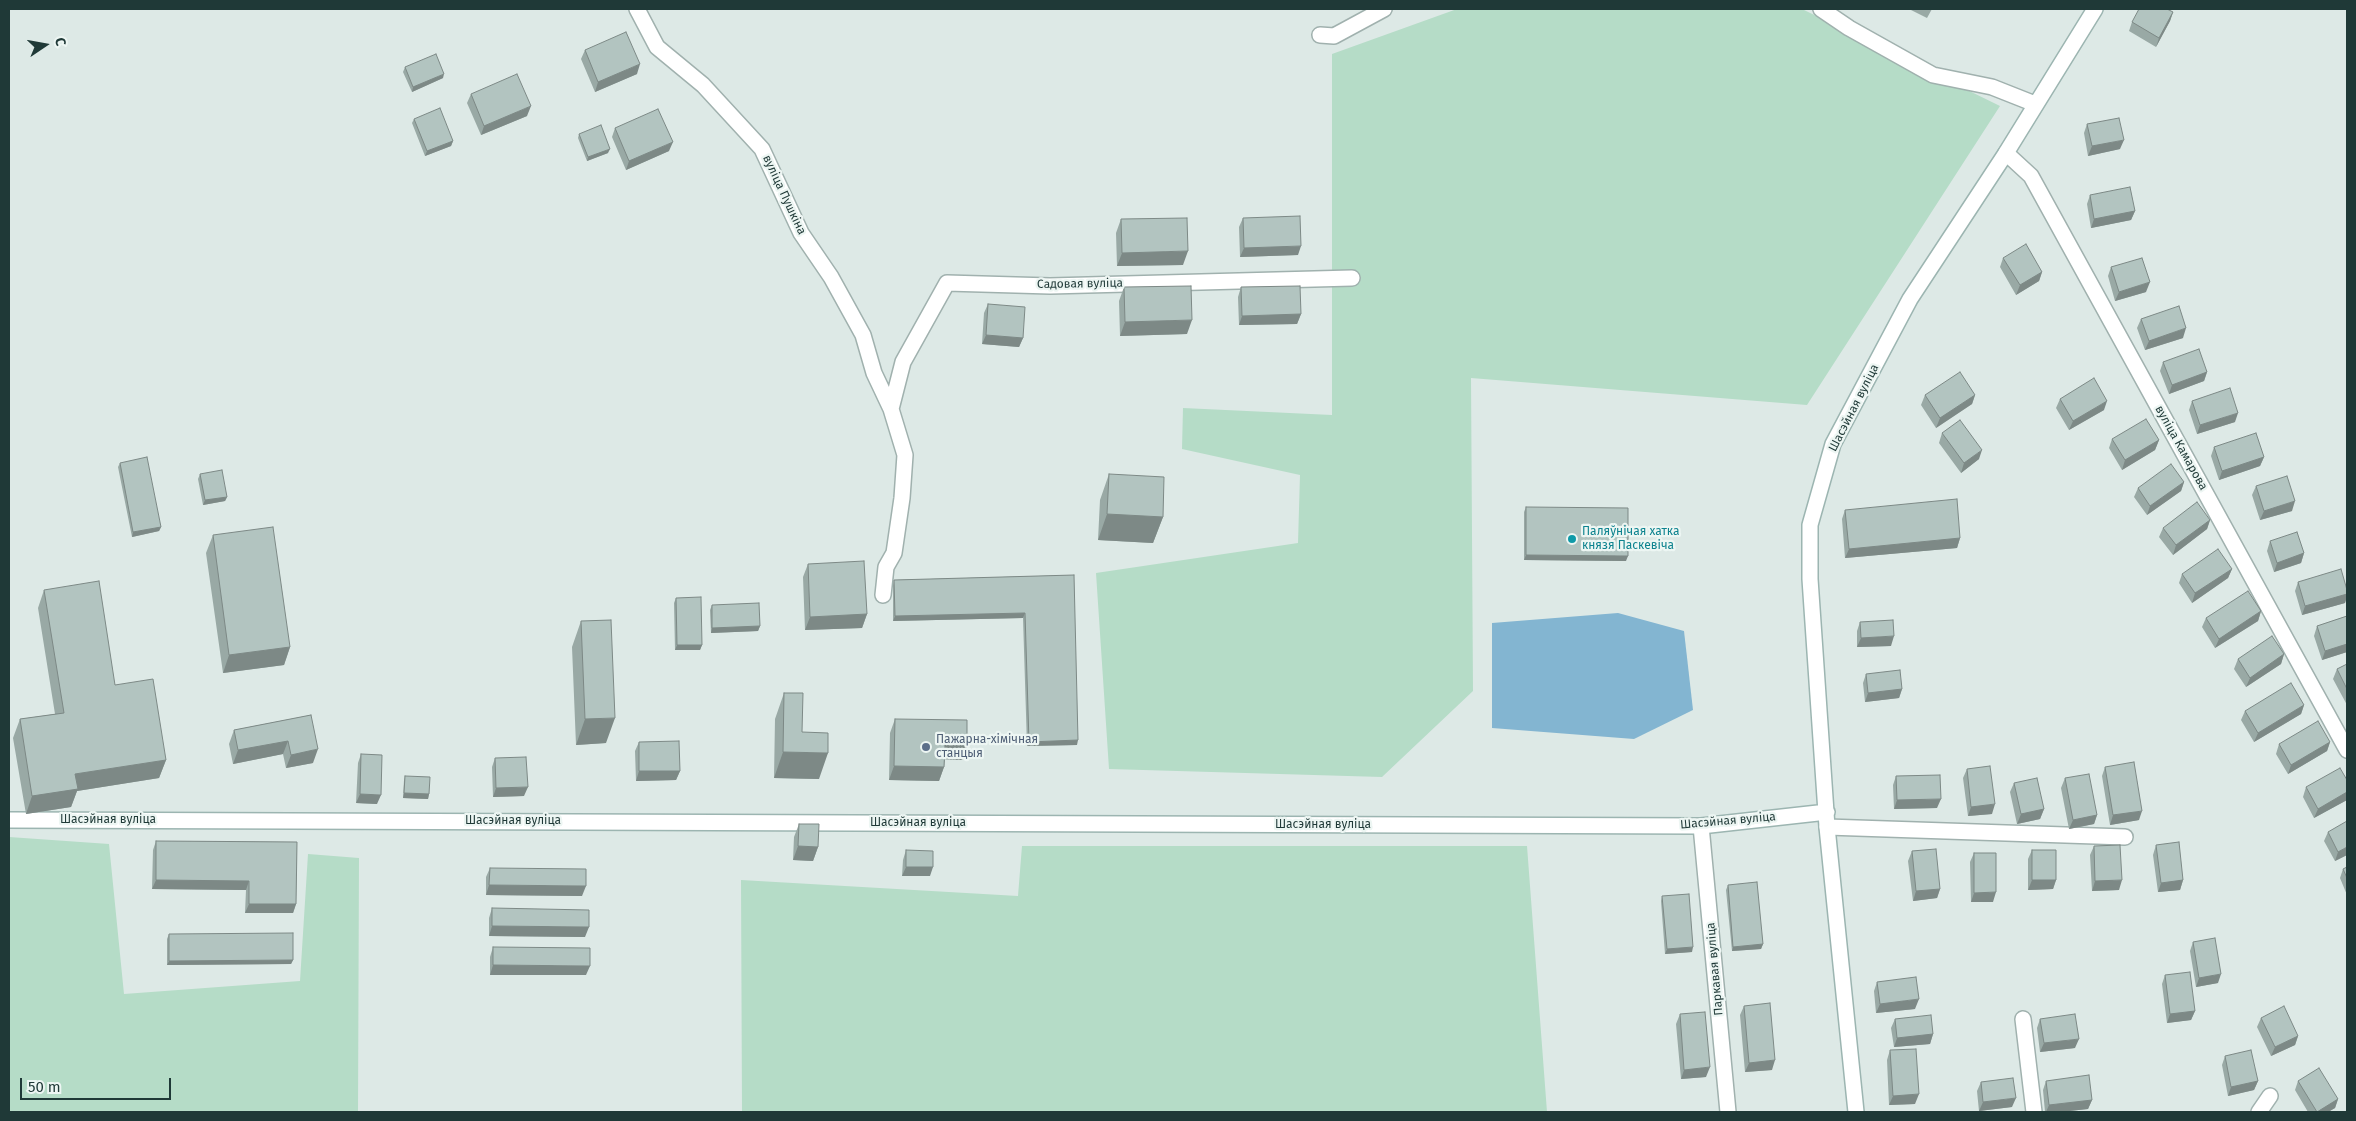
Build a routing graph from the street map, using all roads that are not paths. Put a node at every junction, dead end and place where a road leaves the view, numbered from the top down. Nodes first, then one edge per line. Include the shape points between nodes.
1 (638, 9) edge
2 (1384, 9) edge
3 (1821, 9) edge
4 (2095, 9) edge
5 (1320, 35) dead end
6 (2035, 104) junction
7 (2006, 153) junction
8 (1352, 278) dead end
9 (890, 409) junction
10 (883, 595) dead end
11 (2347, 750) edge
12 (1827, 819) junction
13 (9, 820) edge
14 (1702, 826) junction
15 (2125, 837) dead end
16 (2023, 1019) dead end
17 (2270, 1096) dead end
18 (1728, 1112) edge
19 (1856, 1112) edge
20 (2034, 1112) edge
21 (2259, 1112) edge

1 - 9 street, вуліца Пушкіна via 657,47 703,85 762,149 801,233 831,277 863,335 874,373
2 - 5 street via 1334,36
3 - 6 street via 1933,75 1992,87
4 - 6 street, Шасэйная вуліца
6 - 7 street, Шасэйная вуліца
7 - 11 street, вуліца Камарова via 2031,176
7 - 12 street, Шасэйная вуліца via 1910,299 1833,444 1810,525 1810,579
8 - 9 street, Садовая вуліца via 1050,286 947,283 903,362
9 - 10 street, вуліца Пушкіна via 905,455 900,516 894,553 886,566
12 - 14 street, Шасэйная вуліца
12 - 15 street, Шасэйная вуліца
12 - 19 street, Шасэйная вуліца
13 - 14 street, Шасэйная вуліца
14 - 18 street, Паркавая вуліца
16 - 20 street
17 - 21 street

